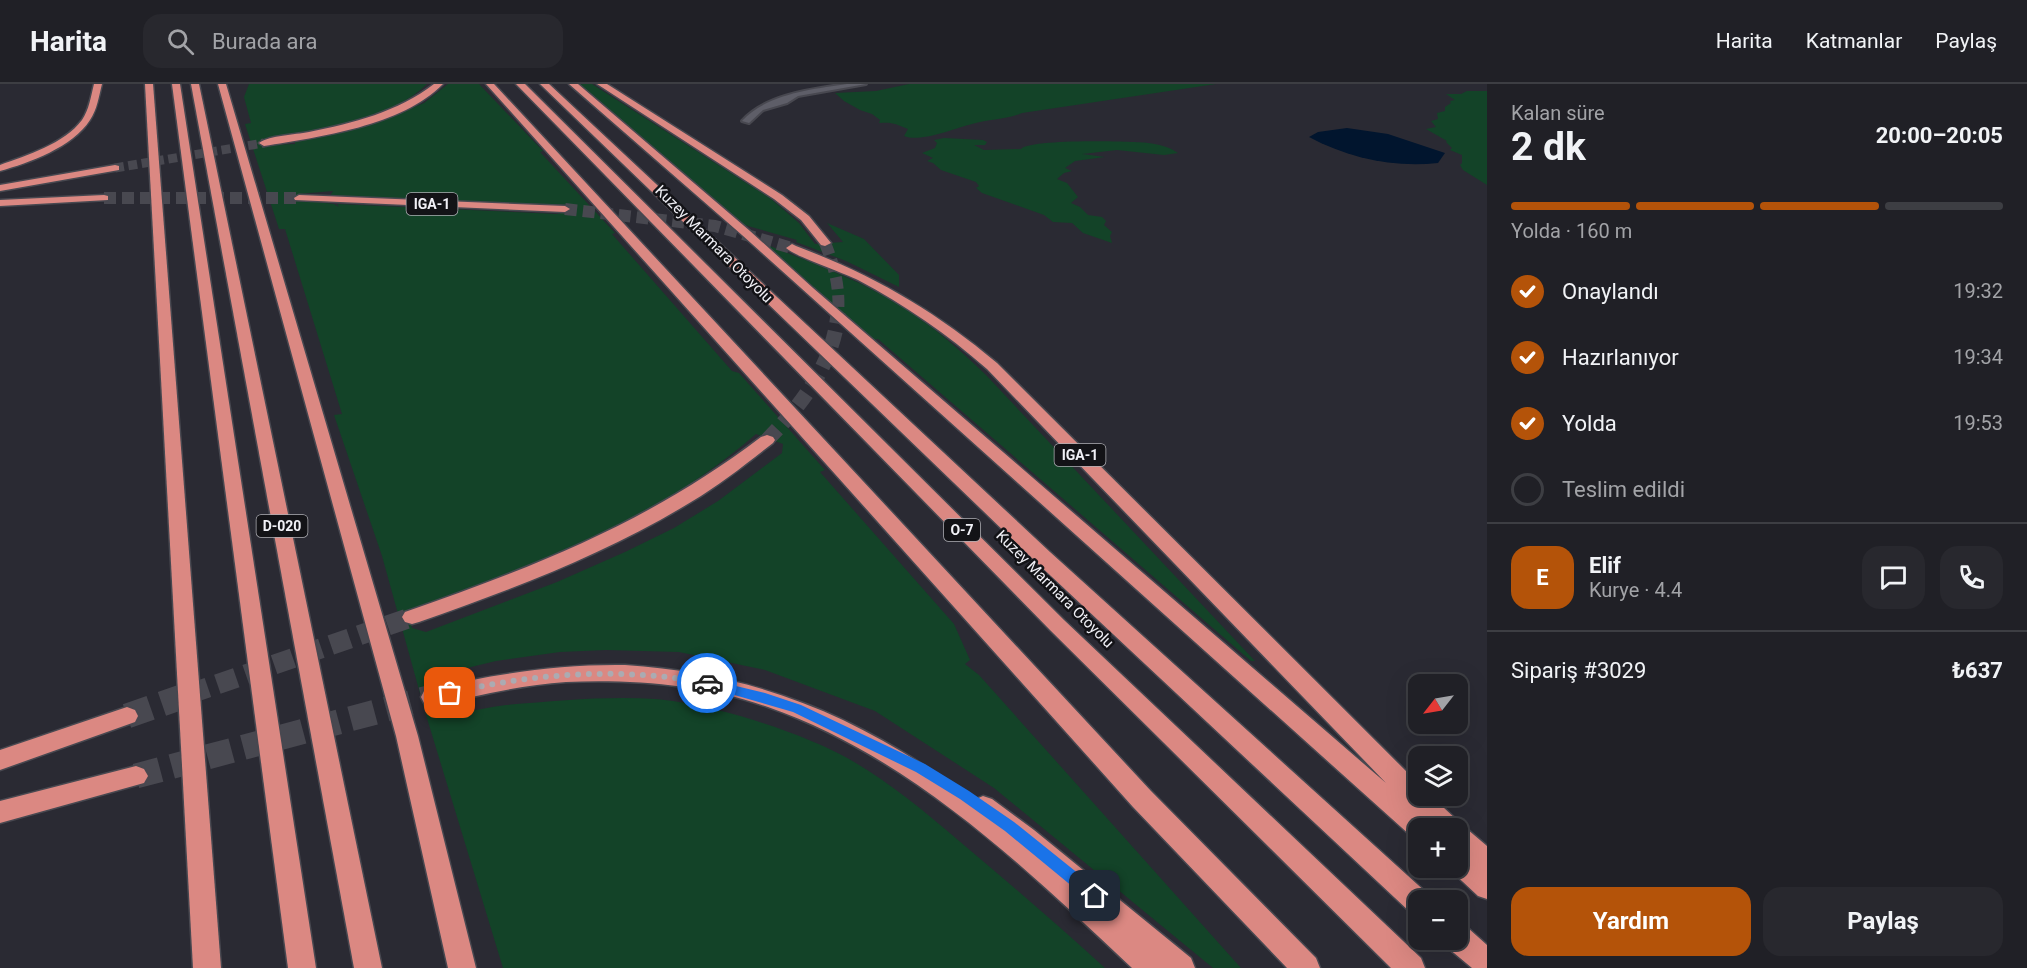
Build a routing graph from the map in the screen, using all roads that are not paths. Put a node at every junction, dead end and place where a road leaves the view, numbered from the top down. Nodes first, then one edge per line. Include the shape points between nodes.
1 (99, 84) edge
2 (149, 84) edge
3 (176, 84) edge
4 (195, 84) edge
5 (222, 84) edge
6 (437, 84) edge
7 (490, 84) edge
8 (520, 84) edge
9 (544, 84) edge
10 (573, 84) edge
11 (601, 84) edge
12 (862, 84) edge
13 (234, 92) dead end
14 (746, 121) dead end
15 (264, 143) tunnel mouth
16 (242, 150) junction
17 (0, 168) edge
18 (115, 168) tunnel mouth
19 (0, 188) edge
20 (104, 198) tunnel mouth
21 (299, 198) tunnel mouth
22 (0, 203) edge
23 (565, 209) tunnel mouth
24 (825, 243) tunnel mouth
25 (792, 248) tunnel mouth
26 (767, 440) tunnel mouth
27 (412, 617) tunnel mouth
28 (432, 697) tunnel mouth
29 (127, 716) tunnel mouth
30 (877, 747) junction
31 (0, 760) edge
32 (136, 776) tunnel mouth
33 (0, 812) edge
34 (1409, 818) edge
35 (1439, 818) edge
36 (1468, 846) edge
37 (1487, 862) edge
38 (1468, 871) edge
39 (1487, 887) edge
40 (1408, 893) edge
41 (1468, 947) edge
42 (1487, 963) edge
43 (207, 968) edge
44 (302, 968) edge
45 (368, 968) edge
46 (462, 968) edge
47 (1152, 968) edge
48 (1181, 968) edge
49 (1306, 968) edge
50 (1411, 968) edge

1 - 17 highway via 87,117 73,132
2 - 43 highway
3 - 44 highway, D-020
4 - 45 highway, D-020
5 - 16 highway
6 - 15 highway via 399,108 360,122
7 - 49 highway via 1142,799
8 - 50 highway, Kuzey Marmara Otoyolu / O-7 via 1041,609
9 - 40 highway, Kuzey Marmara Otoyolu / O-7 via 1035,550
10 - 34 highway
11 - 24 highway via 778,196 805,218
12 - 14 street via 796,94 760,108
13 - 16 highway
16 - 46 highway via 407,736
18 - 19 highway
20 - 22 highway
21 - 23 highway, IGA-1
25 - 35 highway, IGA-1 via 892,292 970,345
26 - 27 highway via 710,483 631,529 545,568
28 - 30 highway via 507,681 567,674 679,678 786,705
29 - 31 highway
30 - 47 highway via 983,822
30 - 48 highway via 920,768 1009,826
32 - 33 highway
36 - 37 highway
38 - 39 highway
41 - 42 highway

